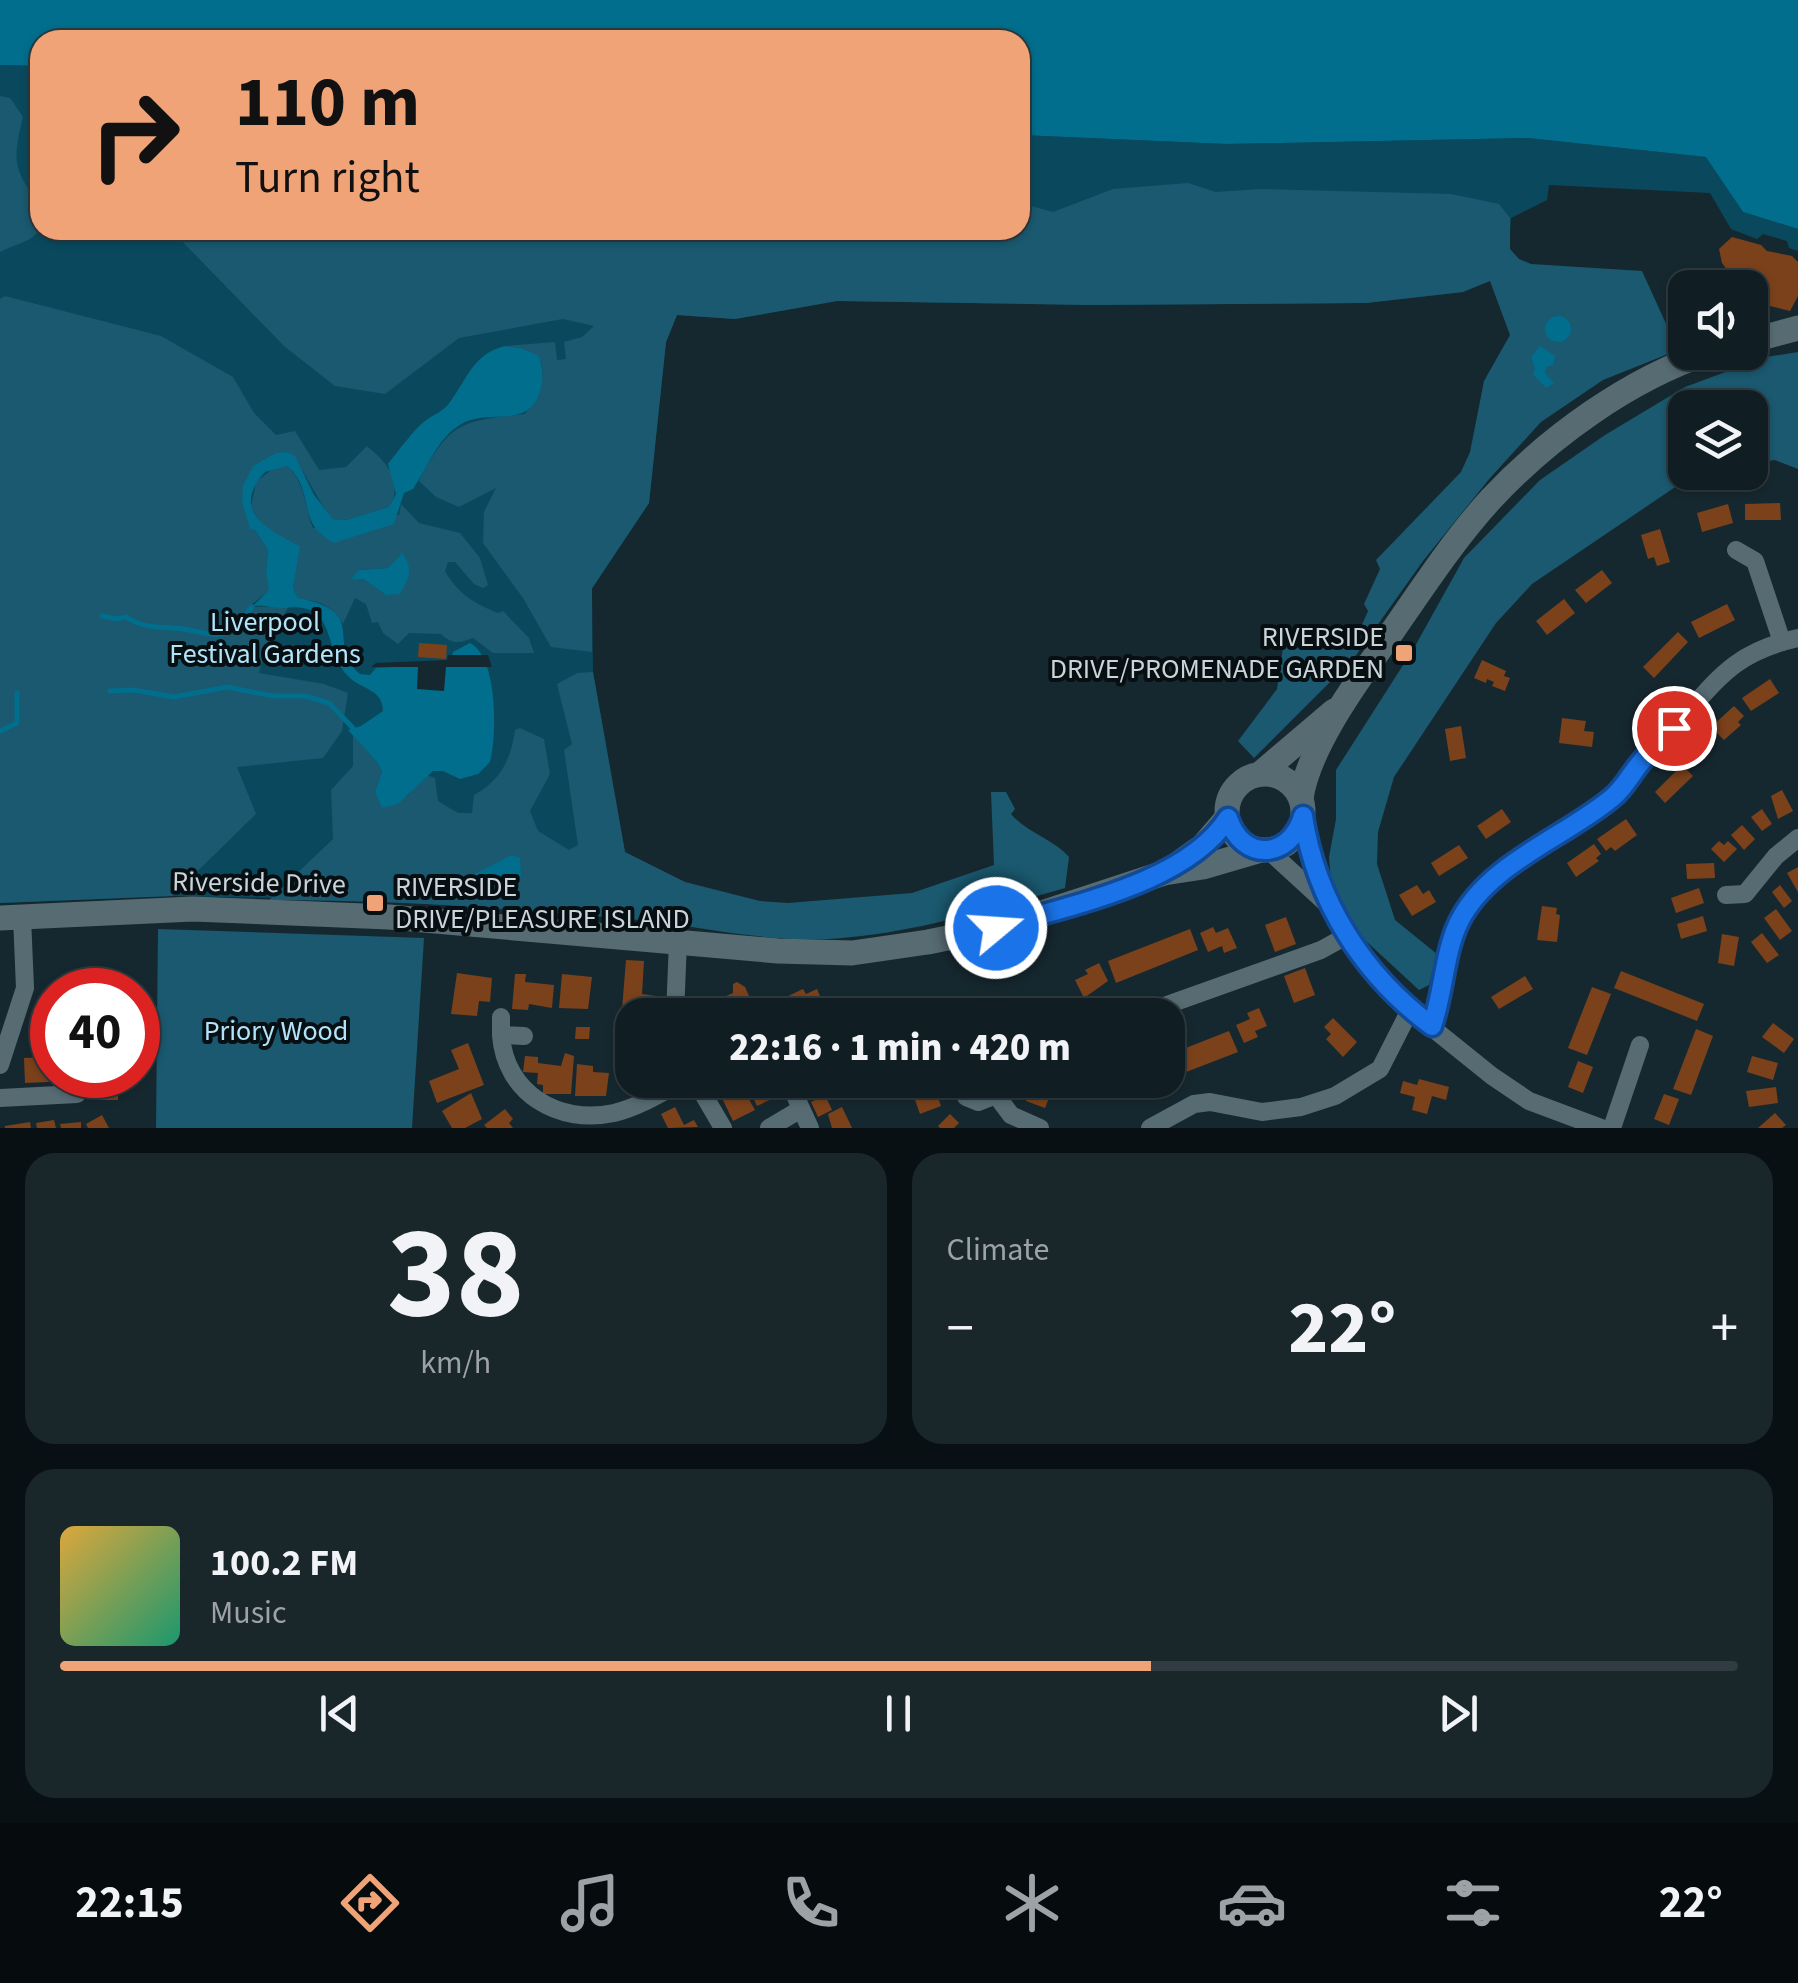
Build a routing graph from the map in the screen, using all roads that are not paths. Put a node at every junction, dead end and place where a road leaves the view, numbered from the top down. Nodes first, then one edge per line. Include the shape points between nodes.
1 (1798, 328) edge
2 (1768, 336) edge
3 (1670, 370) edge
4 (1736, 550) dead end
5 (1790, 640) edge
6 (1338, 708) junction
7 (1260, 774) junction
8 (1302, 807) junction
9 (1228, 818) junction
10 (1798, 838) edge
11 (1264, 850) junction
12 (1164, 873) junction
13 (1726, 895) dead end
14 (1327, 904) junction
15 (11, 918) edge
16 (1348, 935) junction
17 (678, 941) junction
18 (675, 998) edge
19 (1185, 999) edge
20 (1410, 1010) junction
21 (1432, 1026) junction
22 (524, 1036) dead end
23 (1640, 1045) dead end
24 (0, 1065) edge
25 (30, 1096) edge
26 (0, 1098) edge
27 (651, 1098) edge
28 (706, 1098) edge
29 (796, 1098) edge
30 (1003, 1098) edge
31 (801, 1109) junction
32 (723, 1128) edge
33 (769, 1128) edge
34 (810, 1128) edge
35 (1040, 1128) edge
36 (1150, 1128) edge
37 (1601, 1128) edge
38 (1612, 1128) edge

1 - 2 street
3 - 6 street via 1563,434 1492,499
4 - 5 street via 1755,561
5 - 21 street via 1726,668 1616,795 1546,839 1475,897 1448,953
6 - 7 street
6 - 8 street via 1309,767
7 - 8 street via 1285,779
7 - 9 street via 1237,786
8 - 11 street via 1292,839
8 - 14 street
9 - 11 street via 1238,839
9 - 12 street, Riverside Drive
10 - 13 street via 1776,856 1749,901
11 - 12 street, Riverside Drive
11 - 14 street
12 - 17 street, Riverside Drive via 996,928 852,953
14 - 16 street
15 - 17 street, Riverside Drive via 193,909 389,916
15 - 24 street via 25,988
16 - 19 street
16 - 20 street
17 - 18 street
20 - 21 street
20 - 36 street via 1380,1068 1335,1096 1262,1112 1194,1104
21 - 37 street via 1529,1101
22 - 27 street via 501,1026 505,1062 518,1085 542,1104 573,1114 611,1114
23 - 38 street
25 - 26 street
28 - 32 street
29 - 31 street
30 - 35 street via 1011,1115
31 - 33 street
31 - 34 street

